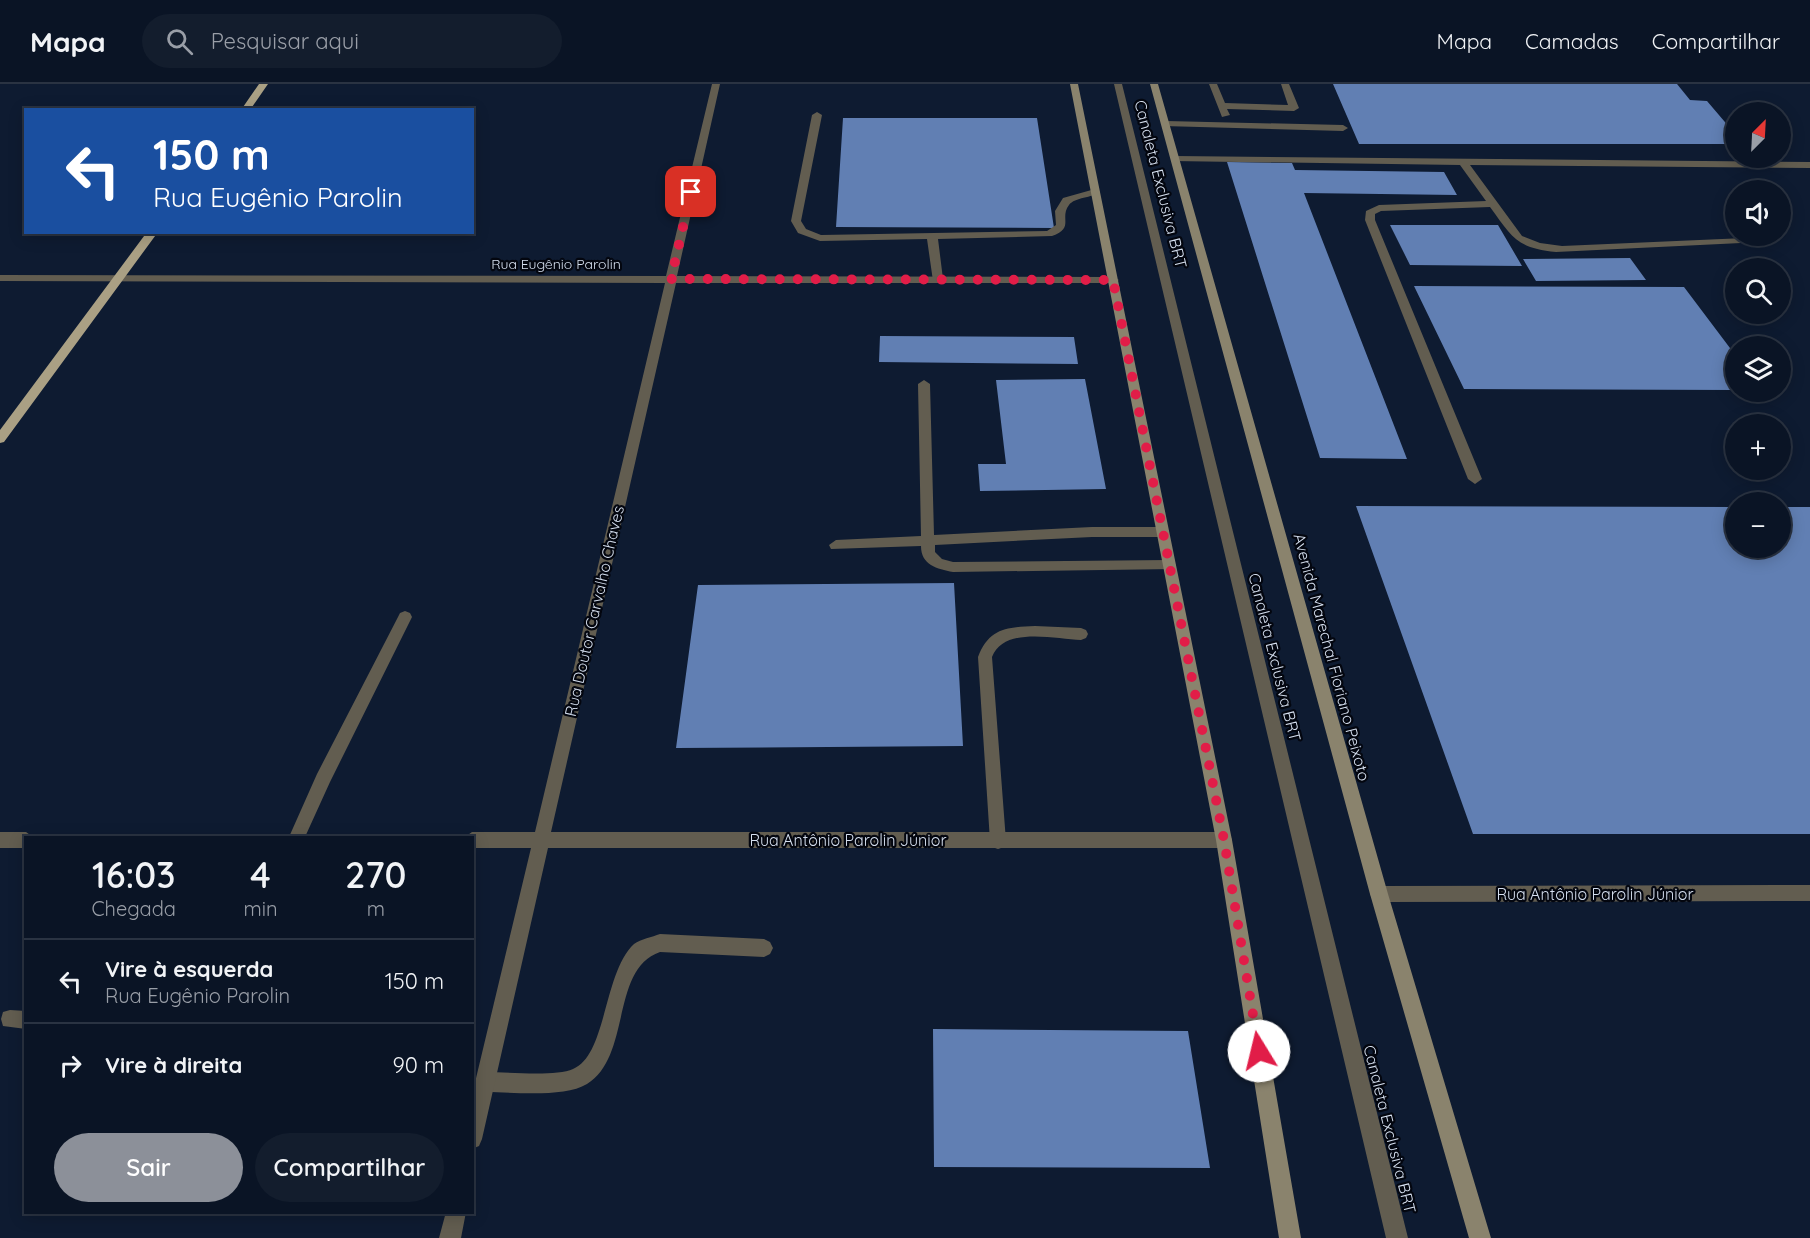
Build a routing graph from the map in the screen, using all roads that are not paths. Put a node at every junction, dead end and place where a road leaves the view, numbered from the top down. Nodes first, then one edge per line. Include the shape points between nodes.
1 (264, 84) edge
2 (716, 84) edge
3 (1074, 84) edge
4 (1118, 84) edge
5 (1154, 84) edge
6 (1213, 84) edge
7 (1285, 84) edge
8 (1222, 106) junction
9 (246, 108) edge
10 (817, 115) dead end
11 (1166, 124) junction
12 (1228, 126) junction
13 (1343, 128) dead end
14 (1175, 159) junction
15 (1462, 162) junction
16 (1810, 165) edge
17 (1095, 192) junction
18 (1493, 204) junction
19 (152, 234) edge
20 (932, 237) junction
21 (1725, 241) edge
22 (0, 278) edge
23 (119, 278) junction
24 (671, 279) junction
25 (937, 279) junction
26 (1113, 280) junction
27 (924, 384) dead end
28 (0, 439) edge
29 (1475, 479) dead end
30 (1162, 532) junction
31 (928, 539) junction
32 (836, 545) dead end
33 (1169, 565) junction
34 (405, 616) dead end
35 (1081, 634) dead end
36 (297, 836) edge
37 (0, 840) edge
38 (24, 840) edge
39 (474, 840) edge
40 (541, 840) junction
41 (1224, 840) junction
42 (998, 841) junction
43 (1810, 893) edge
44 (1379, 894) junction
45 (764, 948) dead end
46 (486, 1082) junction
47 (474, 1131) edge
48 (456, 1214) edge
49 (450, 1238) edge
50 (1290, 1238) edge
51 (1397, 1238) edge
52 (1480, 1238) edge

1 - 9 main road
2 - 24 street, Rua Doutor Carvalho Chaves
3 - 17 street
4 - 51 street, Canaleta Exclusiva BRT
5 - 11 street, Avenida Marechal Floriano Peixoto
6 - 8 street
7 - 8 street via 1294,108
8 - 12 street
10 - 20 street via 796,221 802,231 820,238
11 - 12 street
11 - 14 street, Avenida Marechal Floriano Peixoto
12 - 13 street
14 - 15 street
14 - 44 street, Avenida Marechal Floriano Peixoto
15 - 16 street
15 - 18 street
17 - 20 street via 1067,200 1060,211 1062,225 1048,234
17 - 26 street
18 - 21 street via 1518,238 1546,249
18 - 29 street via 1379,207 1370,213
19 - 23 main road
20 - 25 street
22 - 23 street, Rua Eugênio Parolin
23 - 24 street, Rua Eugênio Parolin
23 - 28 main road
24 - 25 street, Rua Eugênio Parolin
24 - 40 street, Rua Doutor Carvalho Chaves
25 - 26 street, Rua Eugênio Parolin
26 - 30 street
27 - 31 street
30 - 31 street
30 - 33 street
31 - 32 street
31 - 33 street via 928,554 938,564 953,567
33 - 41 street
34 - 36 street
35 - 42 street via 1016,632 991,642 985,657
37 - 38 street
39 - 40 street, Rua Antônio Parolin Júnior
40 - 42 street, Rua Antônio Parolin Júnior
40 - 46 street, Rua Doutor Carvalho Chaves
41 - 42 street, Rua Antônio Parolin Júnior
41 - 50 street
43 - 44 street, Rua Antônio Parolin Júnior
44 - 52 street, Avenida Marechal Floriano Peixoto
45 - 46 street via 660,943 642,949 626,969 600,1058 581,1077 563,1082
46 - 47 street, Rua Doutor Carvalho Chaves
48 - 49 street

